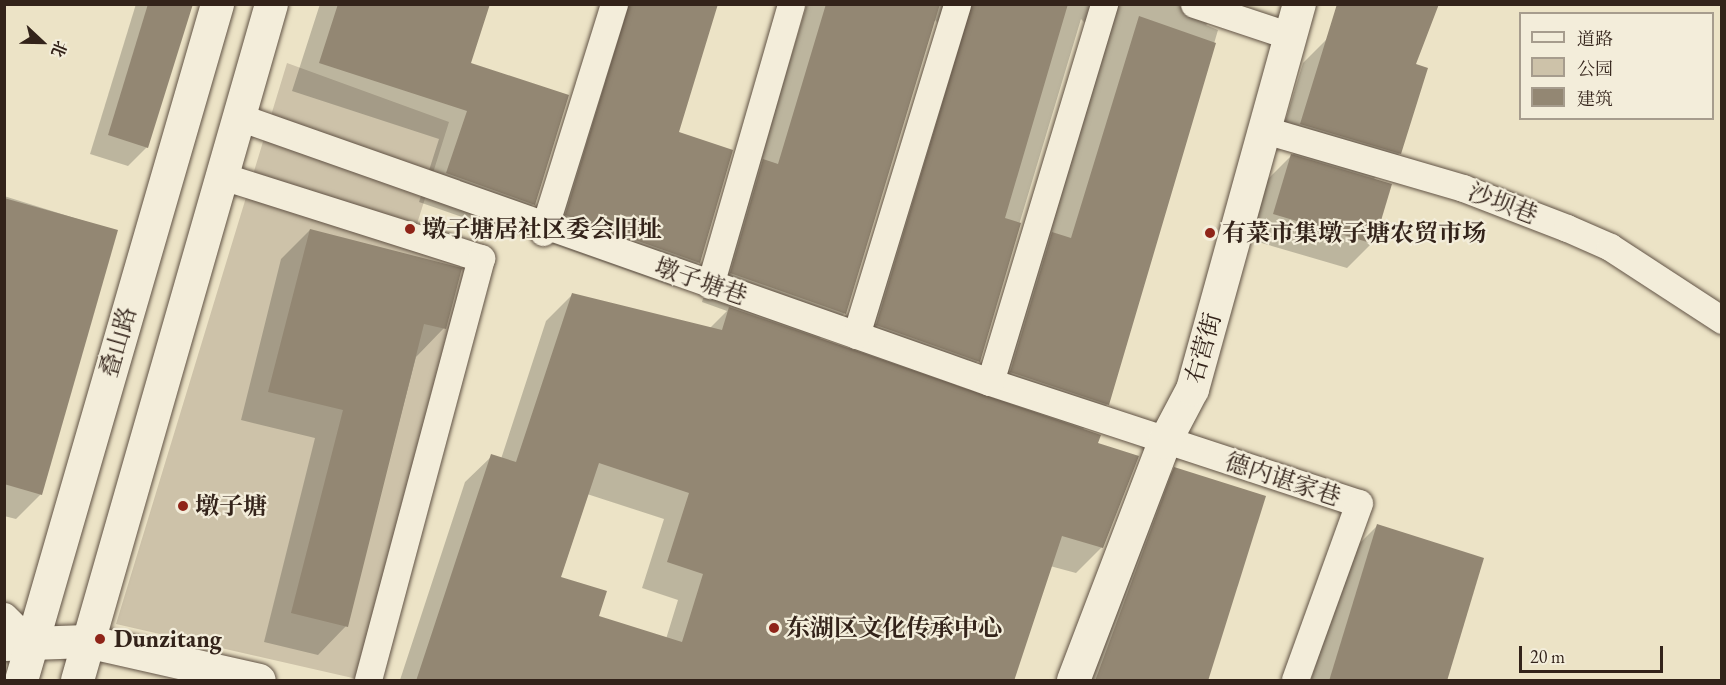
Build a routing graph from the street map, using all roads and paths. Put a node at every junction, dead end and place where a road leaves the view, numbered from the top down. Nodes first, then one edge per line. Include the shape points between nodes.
1 (217, 4) edge
2 (271, 4) edge
3 (614, 4) edge
4 (791, 4) edge
5 (957, 4) edge
6 (1104, 4) edge
7 (1194, 4) edge
8 (1299, 4) edge
9 (1290, 36) junction
10 (239, 117) junction
11 (1265, 130) junction
12 (222, 176) junction
13 (544, 229) junction
14 (710, 285) junction
15 (1722, 320) edge
16 (856, 335) junction
17 (990, 382) junction
18 (1164, 442) junction
19 (4, 616) edge
20 (86, 641) junction
21 (17, 643) edge
22 (21, 681) edge
23 (77, 681) edge
24 (259, 681) edge
25 (368, 681) edge
26 (1073, 681) edge
27 (1295, 681) edge

1 - 21 main road, 叠山路
2 - 10 main road
3 - 13 lane
4 - 14 lane
5 - 16 lane
6 - 17 lane
7 - 9 lane
8 - 9 main road, 右营街
9 - 11 main road, 右营街
10 - 12 main road
10 - 13 lane, 墩子塘巷
11 - 15 lane, 沙坝巷 via 1463,188 1567,228 1610,247
11 - 18 main road, 右营街 via 1192,389
12 - 20 main road
12 - 25 lane via 481,258
13 - 14 lane, 墩子塘巷
14 - 16 lane, 墩子塘巷
16 - 17 lane, 墩子塘巷
17 - 18 lane, 墩子塘巷
18 - 26 main road, 右营街
18 - 27 lane, 德内谌家巷 via 1359,504
19 - 21 lane
20 - 21 main road
20 - 23 main road
20 - 24 main road
21 - 22 main road, 叠山路

